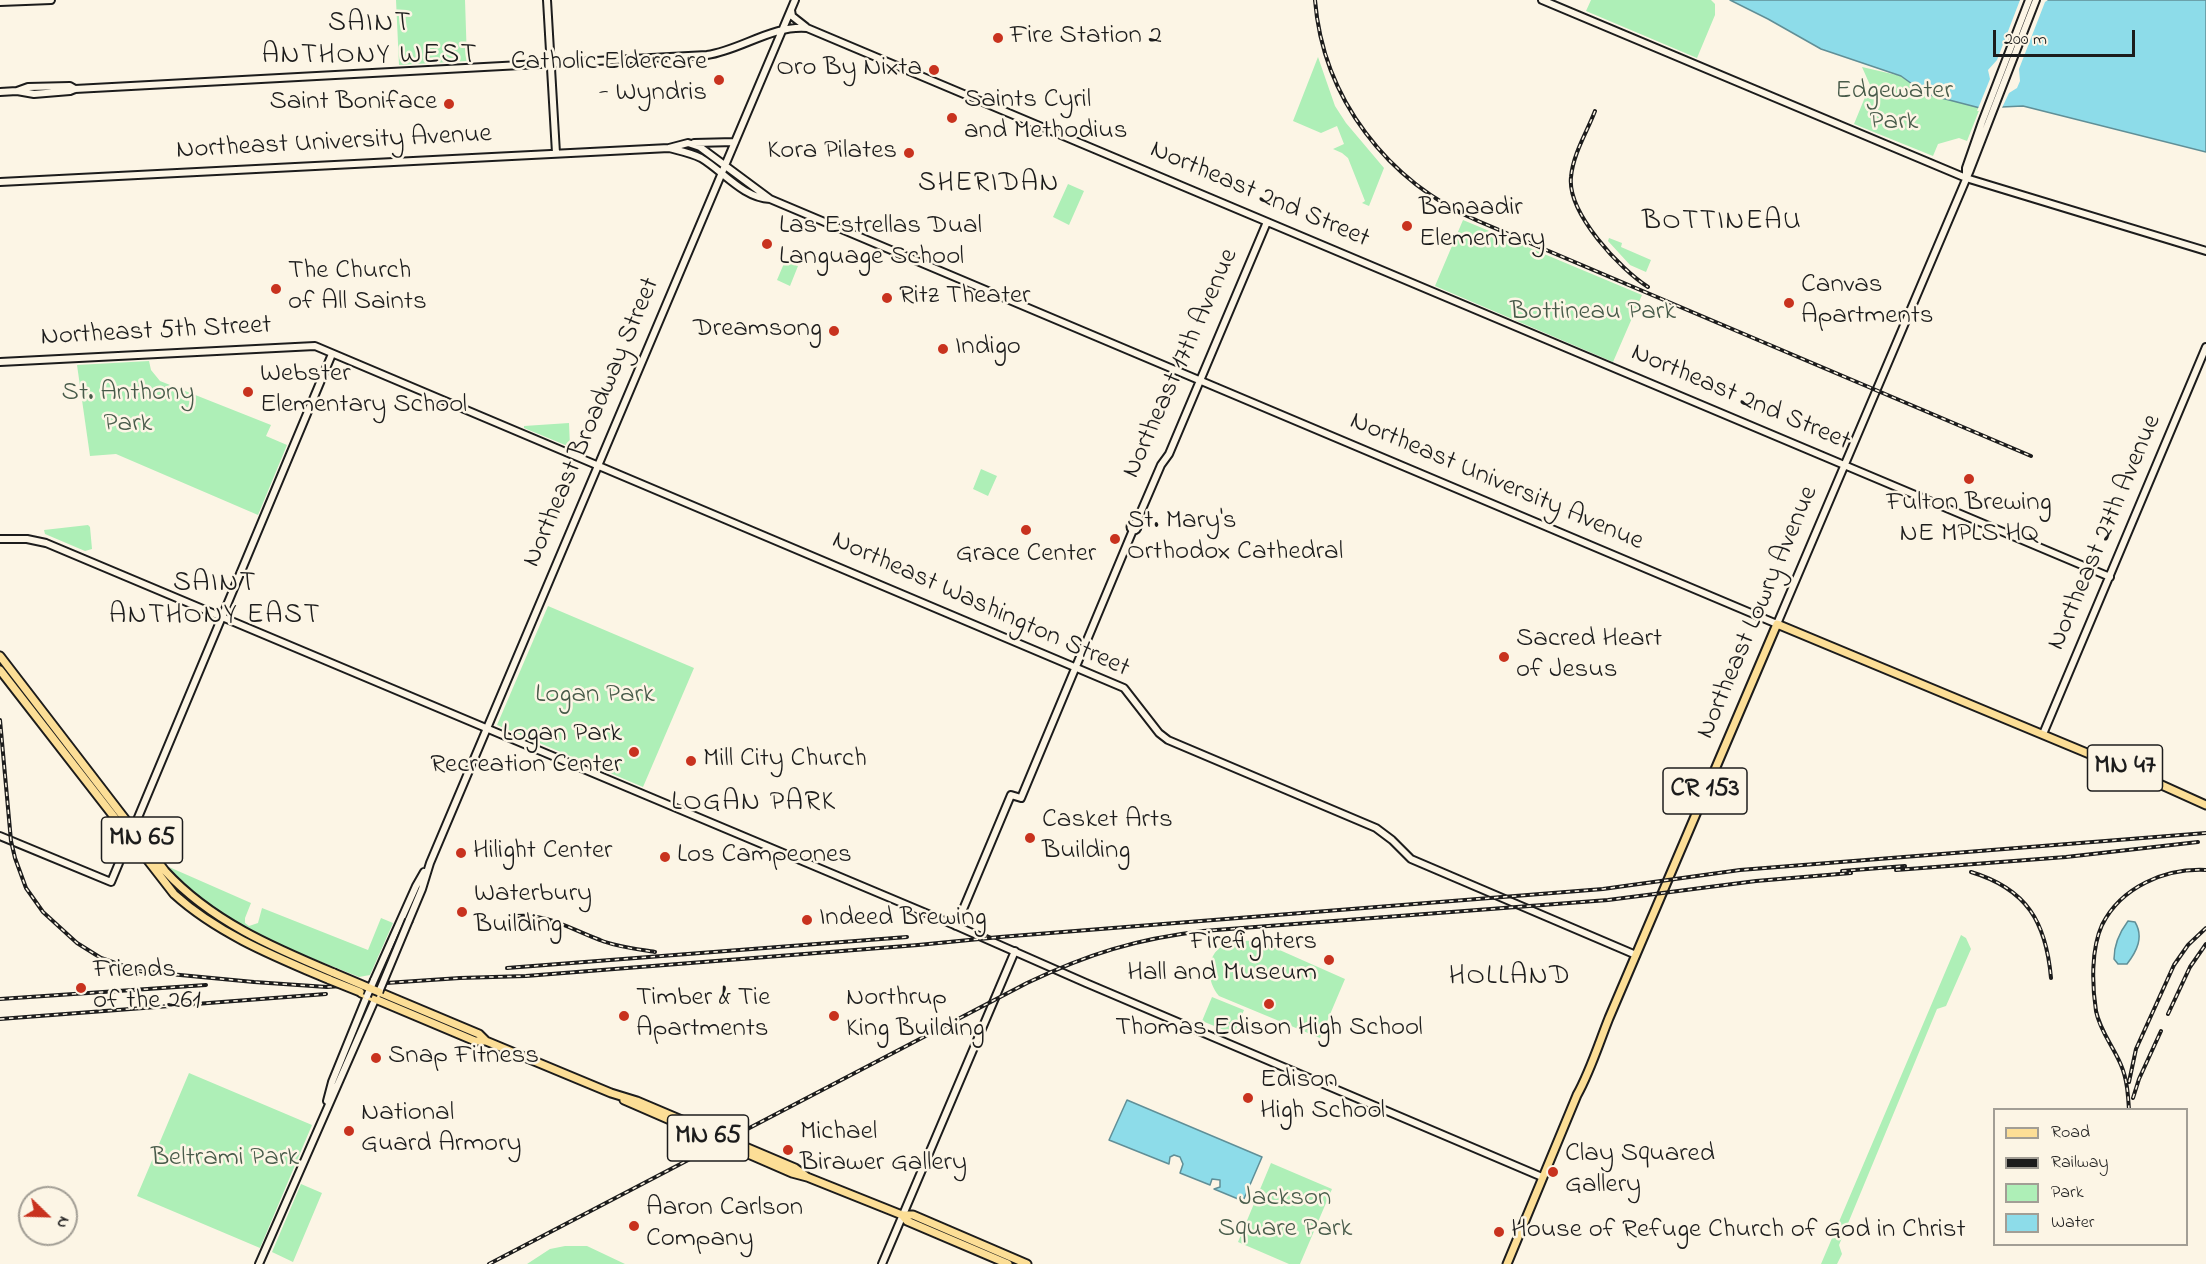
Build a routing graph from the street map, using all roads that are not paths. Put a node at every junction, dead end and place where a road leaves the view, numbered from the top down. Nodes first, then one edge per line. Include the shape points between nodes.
1 (51, 0) edge
2 (547, 0) edge
3 (795, 0) edge
4 (1542, 0) edge
5 (2029, 0) edge
6 (2037, 0) edge
7 (0, 2) edge
8 (791, 10) junction
9 (2026, 17) junction
10 (807, 28) junction
11 (782, 30) junction
12 (551, 64) junction
13 (0, 92) edge
14 (735, 142) junction
15 (688, 143) junction
16 (669, 148) junction
17 (556, 153) junction
18 (725, 165) junction
19 (722, 173) junction
20 (1966, 178) junction
21 (0, 182) edge
22 (770, 199) junction
23 (1267, 222) junction
24 (2206, 251) edge
25 (315, 346) joint
26 (2206, 347) edge
27 (332, 354) junction
28 (0, 362) edge
29 (1201, 381) junction
30 (598, 465) junction
31 (1844, 465) junction
32 (0, 540) edge
33 (2110, 577) junction
34 (222, 617) junction
35 (1777, 624) junction
36 (0, 656) edge
37 (1076, 667) junction
38 (0, 670) edge
39 (487, 729) junction
40 (2043, 734) junction
41 (2206, 805) edge
42 (132, 829) junction
43 (0, 836) edge
44 (129, 838) junction
45 (120, 858) junction
46 (148, 862) junction
47 (430, 863) junction
48 (956, 926) junction
49 (1015, 951) junction
50 (1636, 955) junction
51 (332, 977) junction
52 (368, 992) junction
53 (377, 996) junction
54 (486, 1041) junction
55 (322, 1119) junction
56 (1542, 1177) junction
57 (902, 1215) junction
58 (259, 1264) edge
59 (882, 1264) edge
60 (1008, 1264) edge
61 (1027, 1264) edge
62 (1505, 1264) edge

1 - 7 street
2 - 12 street
3 - 8 street, Northeast Broadway Street
4 - 20 street
5 - 9 street, CR 153
6 - 9 street, CR 153
8 - 10 street via 792,16
8 - 11 street, Northeast Broadway Street
9 - 20 street, Northeast Lowry Avenue / CR 153
10 - 11 street, Northeast 2nd Street
10 - 23 street, Northeast 2nd Street
11 - 12 street, Northeast 2nd Street via 716,54
11 - 14 street, Northeast Broadway Street
12 - 13 street, Northeast 2nd Street via 34,94
12 - 17 street
14 - 15 street
14 - 18 street, Northeast Broadway Street
15 - 16 street, Northeast University Avenue / MN 47
15 - 18 street, Northeast University Avenue / MN 47
16 - 17 street, Northeast University Avenue / MN 47
16 - 19 street, Northeast University Avenue / MN 47 via 700,157
17 - 21 street, Northeast University Avenue / MN 47
18 - 19 street, Northeast Broadway Street
18 - 22 street, Northeast University Avenue / MN 47
19 - 22 street, Northeast University Avenue / MN 47 via 749,193
19 - 30 street, Northeast Broadway Street
20 - 24 street
20 - 31 street, Northeast Lowry Avenue / CR 153
22 - 29 street, Northeast University Avenue / MN 47
23 - 29 street, Northeast 17th Avenue
23 - 31 street, Northeast 2nd Street
25 - 27 street, Northeast Washington Street
25 - 28 street, Northeast 5th Street
26 - 33 street, Northeast 27th Avenue
27 - 30 street, Northeast Washington Street
27 - 34 street
29 - 35 street, Northeast University Avenue / MN 47
29 - 37 street, Northeast 17th Avenue via 1161,465
30 - 37 street, Northeast Washington Street
30 - 39 street, Northeast Broadway Street
31 - 33 street, Northeast 2nd Street
31 - 35 street, Northeast Lowry Avenue / CR 153
32 - 34 street via 46,543
33 - 40 street, Northeast 27th Avenue
34 - 39 street
34 - 42 street
35 - 40 main road, Northeast University Avenue / MN 47
35 - 50 main road, Northeast Lowry Avenue / CR 153
36 - 42 main road, MN 65
37 - 48 street, Northeast 17th Avenue via 1021,798 1011,795
37 - 50 street, Northeast Washington Street via 1124,688 1168,740 1376,828 1412,859
38 - 44 main road, MN 65
39 - 47 street, Northeast Broadway Street
39 - 48 street
40 - 41 main road, Northeast University Avenue / MN 47
42 - 44 street
42 - 51 main road, MN 65 via 174,881 214,914
43 - 45 street via 111,882
44 - 45 street
44 - 46 main road, MN 65
45 - 46 main road via 134,853
46 - 51 main road, MN 65 via 174,894 210,922 277,957
47 - 52 street, Northeast Broadway Street
47 - 53 street, Northeast Broadway Street, bridge
48 - 49 street
49 - 56 street
49 - 57 street
50 - 56 main road, Northeast Lowry Avenue / CR 153
51 - 52 main road, MN 65, bridge
52 - 53 main road, MN 65, bridge
52 - 55 street, Northeast Broadway Street via 332,1082
53 - 54 main road, MN 65 via 452,1022
53 - 54 main road, MN 65 via 475,1041
53 - 55 street, Northeast Broadway Street
54 - 57 main road, MN 65 via 792,1173
55 - 58 street, Northeast Broadway Street
56 - 62 main road, Northeast Lowry Avenue / CR 153 via 1505,1255
57 - 59 street
57 - 60 main road, MN 65 via 907,1221
57 - 61 main road, MN 65 via 913,1215

